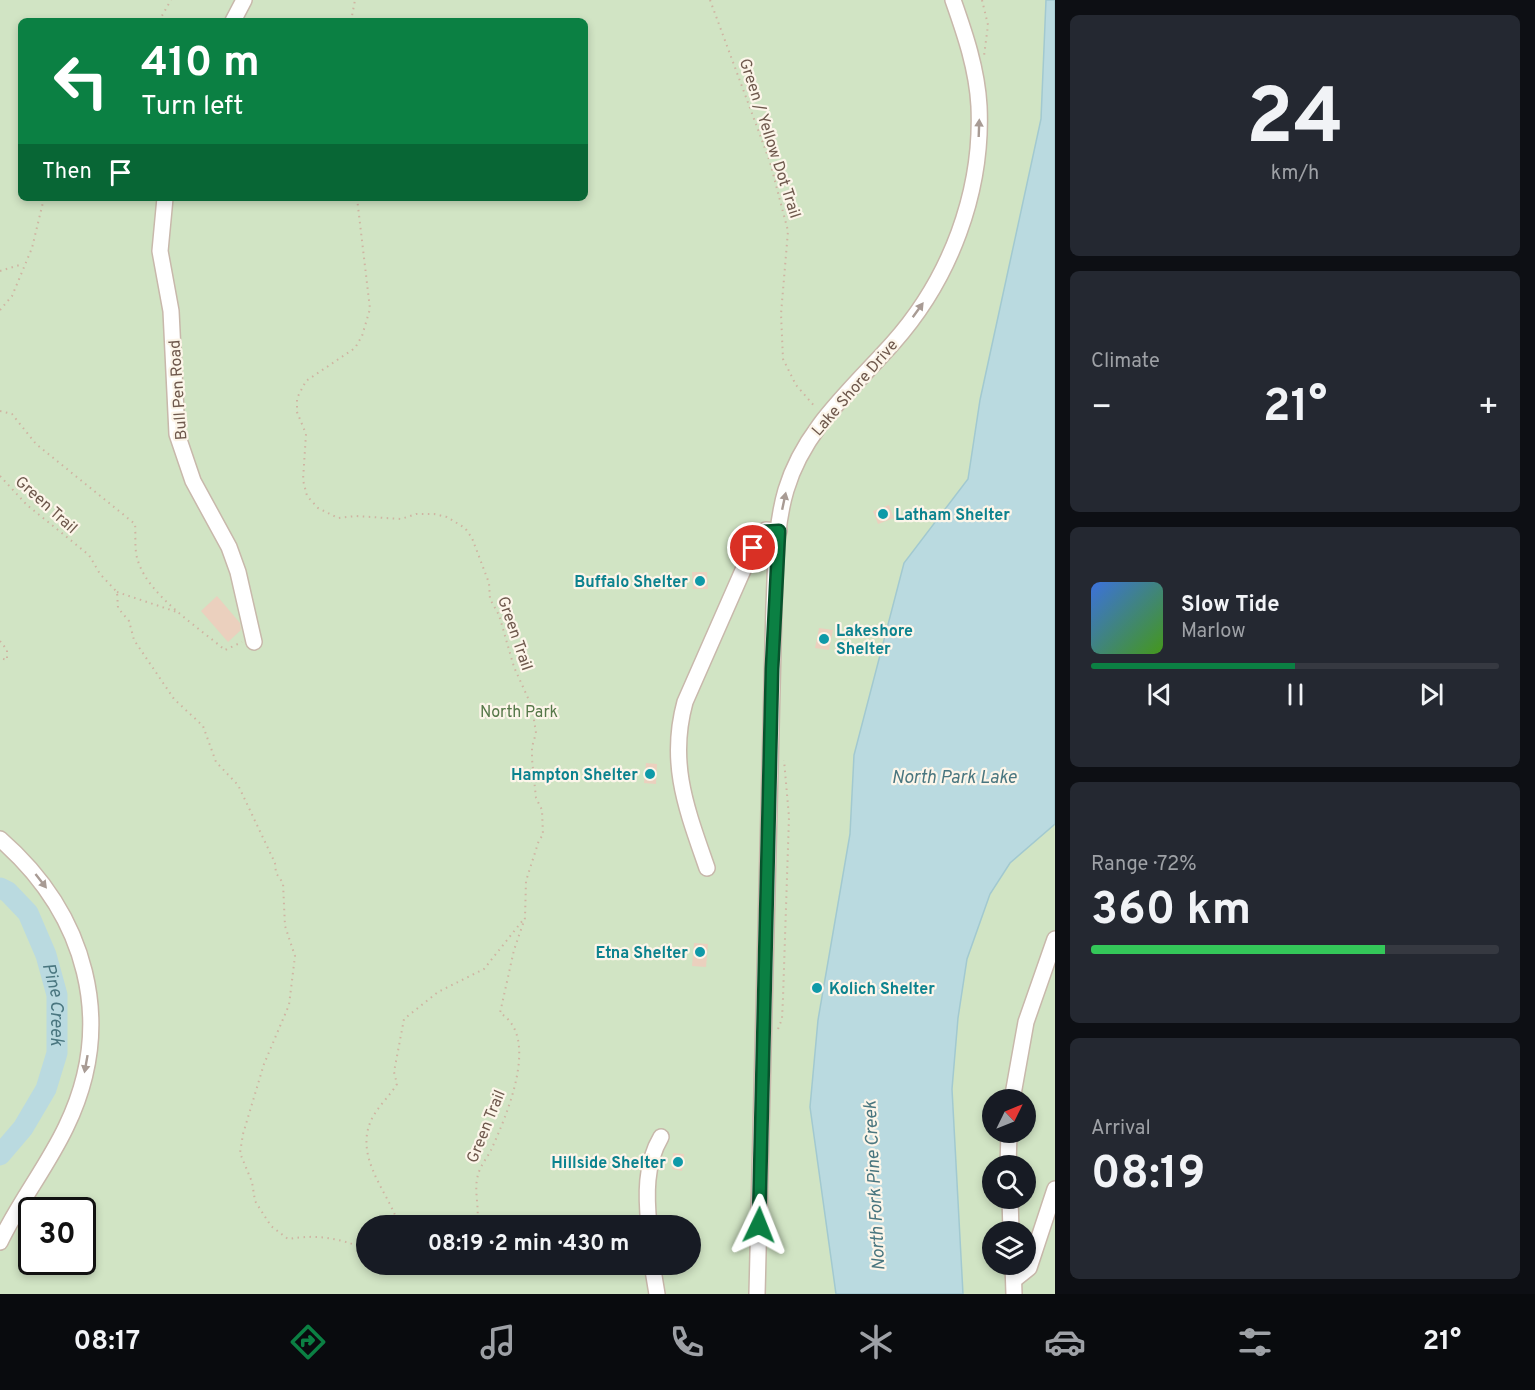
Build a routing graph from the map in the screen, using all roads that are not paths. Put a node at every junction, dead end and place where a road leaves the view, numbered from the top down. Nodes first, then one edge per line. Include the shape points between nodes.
1 (244, 0) edge
2 (953, 0) edge
3 (235, 18) edge
4 (165, 201) edge
5 (779, 531) junction
6 (253, 639) road end
7 (0, 839) edge
8 (707, 868) dead end
9 (1055, 939) edge
10 (1014, 1089) edge
11 (661, 1137) dead end
12 (1055, 1189) edge
13 (648, 1215) edge
14 (0, 1242) edge
15 (654, 1275) edge
16 (1014, 1279) edge
17 (657, 1294) edge
18 (757, 1294) edge

1 - 3 street
5 -> 2 street, Lake Shore Drive via 784,496 798,458 825,417 895,341 923,304 952,250 967,210 977,153 979,103 971,56
4 - 6 street, Bull Pen Road via 160,251 171,311 177,434 193,481 229,547
5 - 8 street via 766,530 758,536 685,702 678,729 681,791
5 - 18 street, Lake Shore Drive via 772,669
7 -> 14 street via 30,867 62,913 85,971 90,1018 86,1069 66,1127
9 - 10 street via 1026,1022
11 - 13 street via 649,1172
12 - 16 street via 1029,1268
15 - 17 street

